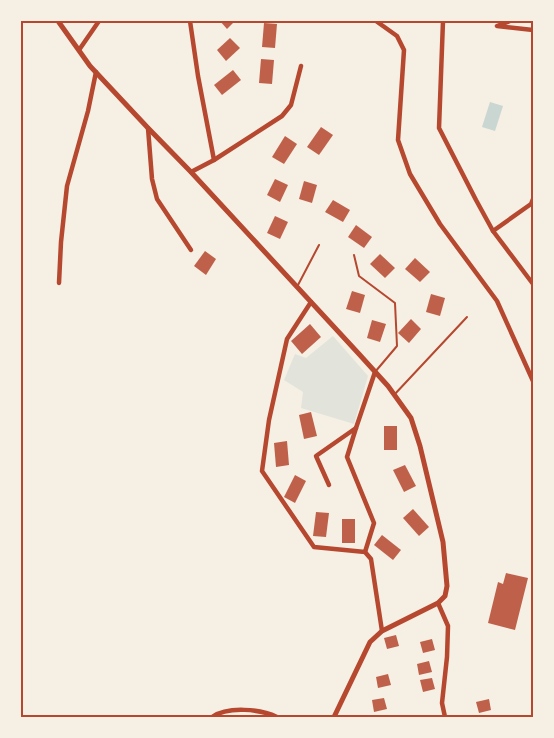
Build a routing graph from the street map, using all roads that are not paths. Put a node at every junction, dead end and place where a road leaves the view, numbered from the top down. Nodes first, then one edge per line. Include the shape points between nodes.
1 (58, 21) edge
2 (99, 21) edge
3 (190, 21) edge
4 (376, 21) edge
5 (443, 21) edge
6 (510, 21) edge
7 (533, 30) edge
8 (79, 50) junction
9 (301, 66) dead end
10 (96, 72) junction
11 (148, 128) junction
12 (214, 160) junction
13 (190, 172) junction
14 (532, 203) edge
15 (493, 230) junction
16 (319, 245) dead end
17 (191, 250) dead end
18 (354, 255) dead end
19 (59, 283) dead end
20 (533, 284) edge
21 (297, 287) junction
22 (311, 302) junction
23 (467, 317) dead end
24 (375, 372) junction
25 (533, 381) edge
26 (394, 395) junction
27 (356, 428) junction
28 (329, 485) dead end
29 (365, 552) junction
30 (438, 603) junction
31 (382, 631) junction
32 (212, 717) edge
33 (277, 717) edge
34 (334, 717) edge
35 (445, 717) edge

1 - 8 street
2 - 8 street
3 - 12 street
4 - 25 street via 397,36 404,50 398,140 410,174 440,224 496,301
5 - 15 street via 439,128
6 - 7 street via 497,26
8 - 10 street
9 - 12 street via 291,105 282,116
10 - 11 street
10 - 19 street via 67,186
11 - 13 street
11 - 17 street via 157,199
12 - 13 street
13 - 21 street
14 - 15 street
15 - 20 street
16 - 21 lane
18 - 24 lane via 359,276 396,303 397,346
21 - 22 street
22 - 24 street
22 - 29 street via 287,340 268,420 262,471 314,547
23 - 26 lane
24 - 26 street
24 - 27 street
26 - 30 street via 410,418 420,446 443,542 447,586 445,596
27 - 28 street via 316,456
27 - 29 street via 347,457 374,523
29 - 31 street via 371,559
30 - 31 street
30 - 35 street via 448,626 442,703
31 - 34 street via 370,642
32 - 33 street via 240,709

